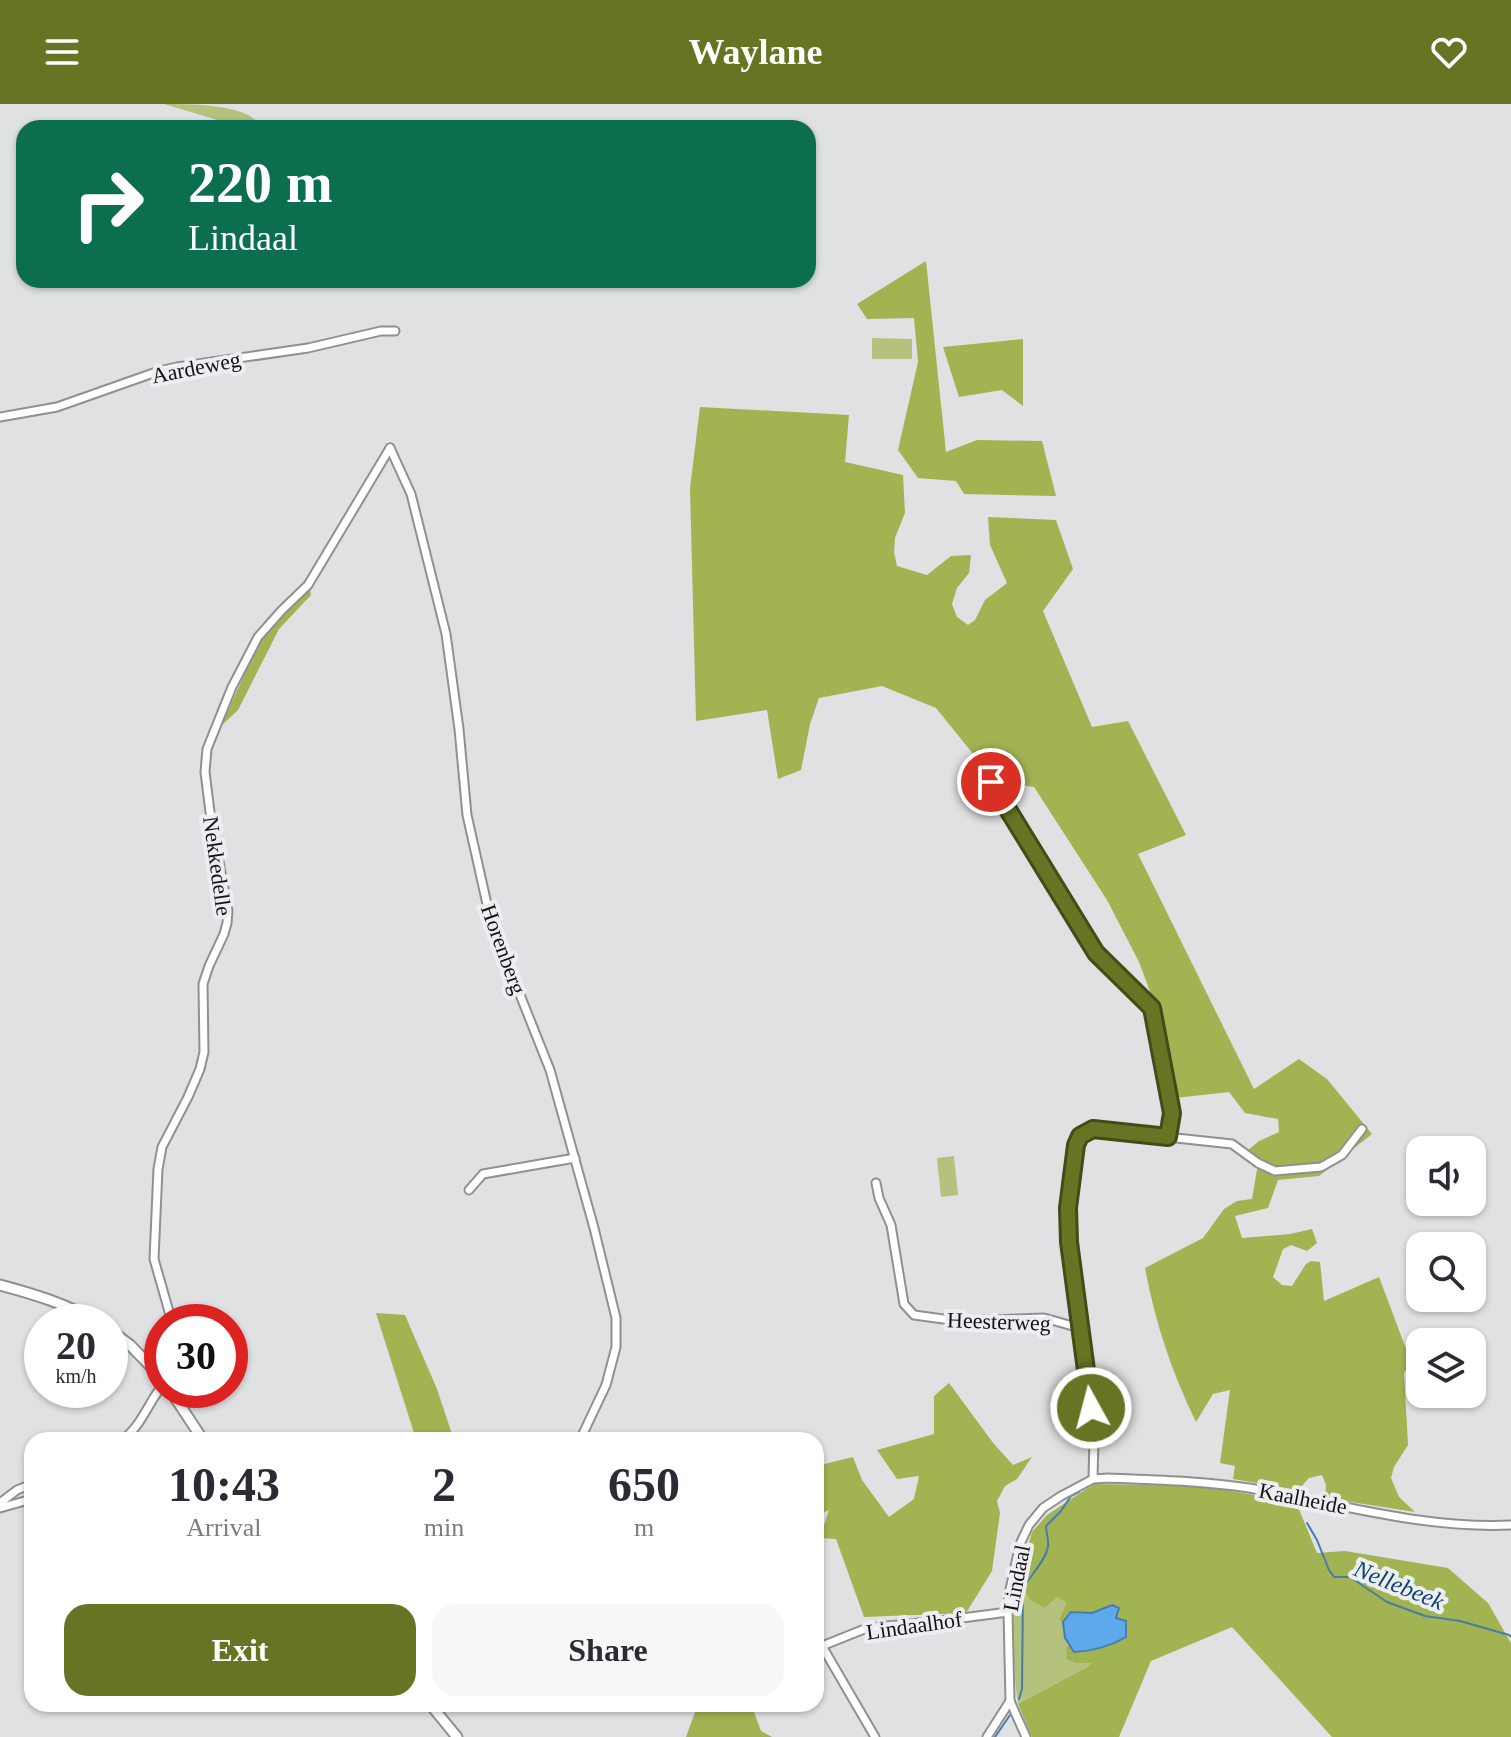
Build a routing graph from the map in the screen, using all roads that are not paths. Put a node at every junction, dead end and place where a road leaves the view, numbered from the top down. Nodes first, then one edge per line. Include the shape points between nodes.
1 (395, 331) dead end
2 (0, 417) edge
3 (390, 448) joint
4 (991, 782) dead end
5 (1362, 1129) dead end
6 (1168, 1137) junction
7 (575, 1158) junction
8 (876, 1183) dead end
9 (469, 1190) dead end
10 (0, 1285) edge
11 (59, 1304) edge
12 (167, 1304) edge
13 (1080, 1328) junction
14 (128, 1344) edge
15 (144, 1359) edge
16 (147, 1408) edge
17 (182, 1408) edge
18 (131, 1432) edge
19 (198, 1432) edge
20 (584, 1432) edge
21 (1093, 1479) junction
22 (24, 1487) edge
23 (24, 1500) edge
24 (0, 1505) edge
25 (1511, 1525) edge
26 (1008, 1612) junction
27 (824, 1645) edge
28 (824, 1649) edge
29 (1010, 1701) junction
30 (437, 1712) edge
31 (457, 1737) edge
32 (875, 1737) edge
33 (987, 1737) edge
34 (1026, 1737) edge

1 - 2 street, Aardeweg via 177,367 57,407
3 - 7 street, Horenberg via 411,494 446,634 467,815 491,922 550,1070
3 - 12 street, Nekkedelle via 308,585 258,637 207,749 210,812 228,911 203,984 200,1069 162,1147 158,1169 154,1259
4 - 6 street via 1096,953 1152,1008 1172,1113
5 - 6 street via 1342,1155 1321,1167 1275,1171 1232,1144
6 - 13 street via 1093,1129 1078,1140 1068,1228
7 - 9 street via 483,1174
7 - 20 street, Horenberg via 616,1318 616,1347 606,1385
8 - 13 street, Heesterweg via 891,1225 904,1304 914,1315 958,1321 1044,1318
10 - 11 street
13 - 21 street via 1094,1438
14 - 15 street
16 - 18 street
17 - 19 street
21 - 25 street, Kaalheide via 1204,1482 1435,1523
21 - 26 street, Lindaal via 1043,1508 1029,1525 1020,1544
22 - 24 street
23 - 24 street
26 - 27 street, Lindaalhof via 867,1628
26 - 29 street, Lindaal
28 - 32 street
29 - 33 street
29 - 34 street
30 - 31 street

